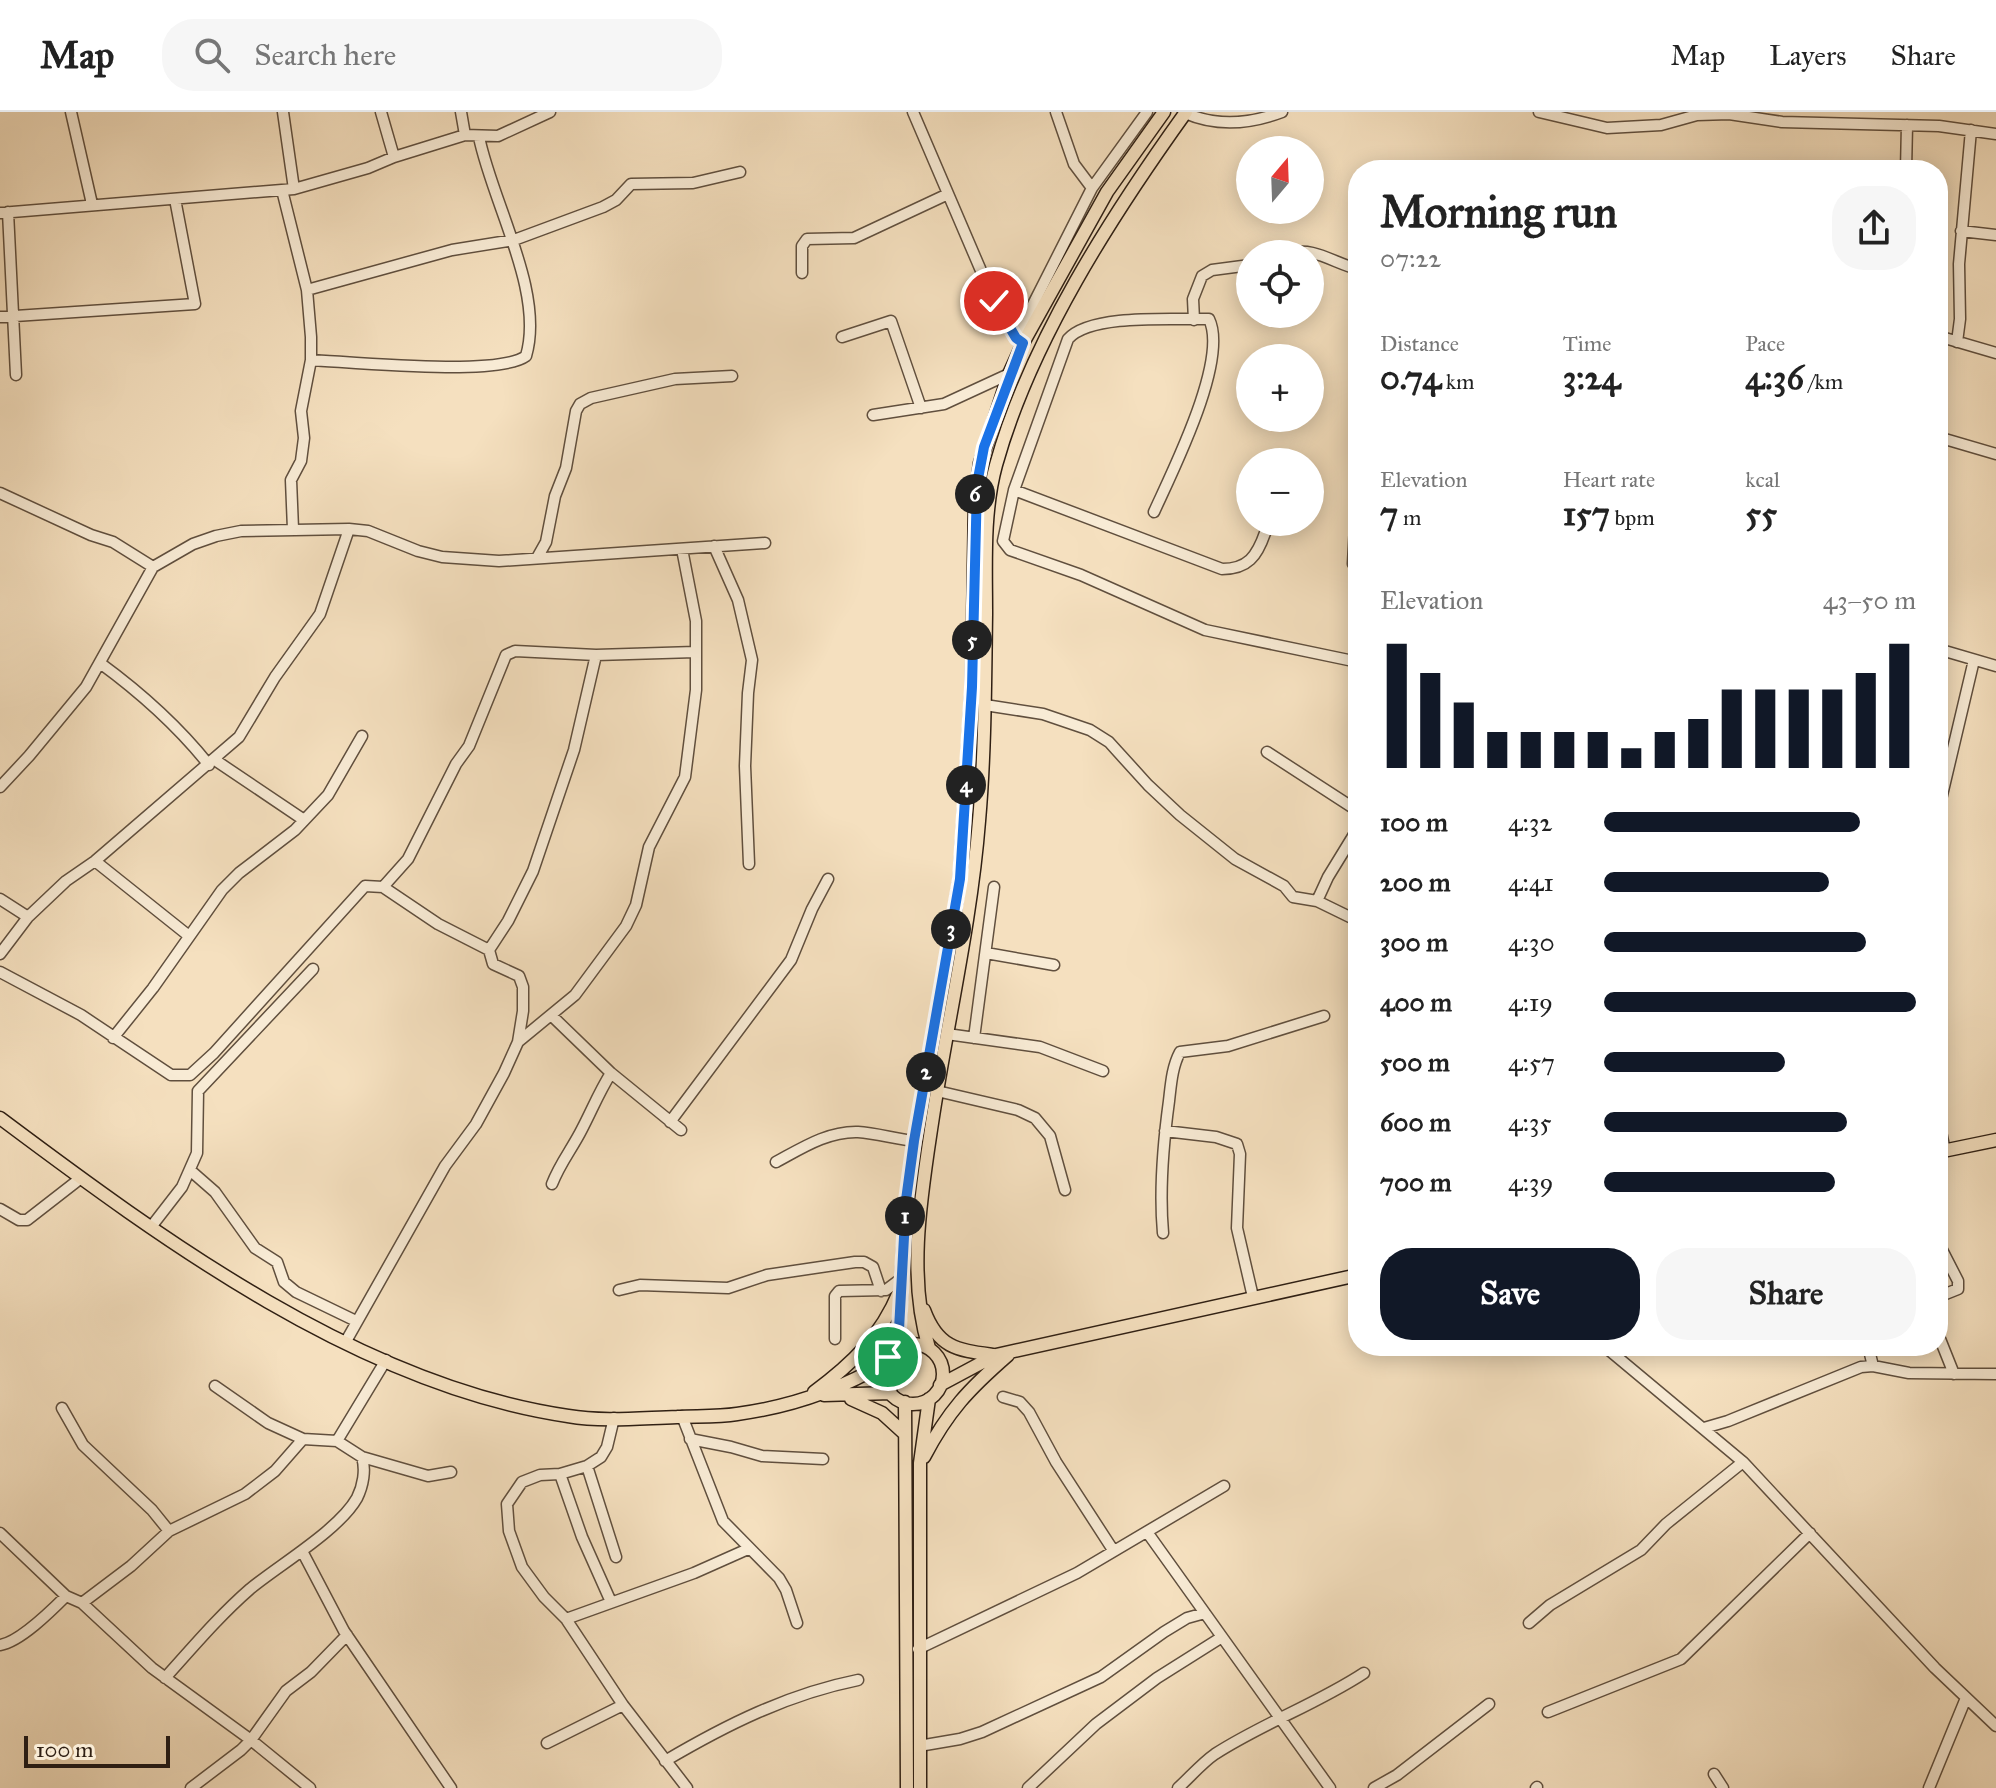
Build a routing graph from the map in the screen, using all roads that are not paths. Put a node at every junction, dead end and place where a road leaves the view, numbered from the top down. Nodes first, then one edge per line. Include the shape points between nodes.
1 (71, 112) edge
2 (283, 112) edge
3 (381, 112) edge
4 (461, 112) edge
5 (550, 112) edge
6 (913, 112) edge
7 (1056, 112) edge
8 (1147, 112) edge
9 (1164, 112) edge
10 (1282, 112) edge
11 (1539, 112) edge
12 (1186, 113) edge
13 (1697, 113) edge
14 (1907, 125) junction
15 (1971, 130) junction
16 (1996, 134) edge
17 (465, 135) junction
18 (479, 137) junction
19 (394, 157) junction
20 (1906, 160) edge
21 (740, 172) dead end
22 (1092, 188) junction
23 (294, 189) junction
24 (282, 190) junction
25 (948, 194) junction
26 (175, 199) junction
27 (92, 204) junction
28 (4, 212) edge
29 (1961, 231) junction
30 (1996, 235) edge
31 (514, 240) junction
32 (1324, 258) edge
33 (1348, 266) edge
34 (1236, 267) edge
35 (802, 273) dead end
36 (307, 290) junction
37 (0, 317) edge
38 (13, 318) junction
39 (1194, 320) junction
40 (842, 337) dead end
41 (1948, 339) edge
42 (1019, 340) junction
43 (1957, 342) junction
44 (1996, 353) edge
45 (311, 360) junction
46 (1009, 374) junction
47 (16, 375) dead end
48 (732, 376) dead end
49 (921, 408) junction
50 (873, 415) dead end
51 (1948, 440) edge
52 (1996, 454) edge
53 (1014, 490) junction
54 (0, 493) edge
55 (1154, 512) dead end
56 (293, 529) junction
57 (349, 529) junction
58 (1264, 536) edge
59 (546, 542) junction
60 (765, 543) dead end
61 (714, 546) junction
62 (682, 549) junction
63 (553, 557) junction
64 (537, 558) junction
65 (153, 567) junction
66 (695, 652) junction
67 (1948, 652) edge
68 (596, 655) junction
69 (1348, 660) edge
70 (1974, 660) junction
71 (100, 663) junction
72 (1996, 666) edge
73 (985, 705) junction
74 (362, 736) dead end
75 (1267, 752) dead end
76 (212, 762) junction
77 (1948, 770) edge
78 (0, 787) edge
79 (1348, 805) edge
80 (304, 820) junction
81 (1348, 846) edge
82 (95, 861) junction
83 (749, 864) dead end
84 (828, 879) dead end
85 (383, 887) junction
86 (994, 887) dead end
87 (0, 899) edge
88 (1317, 901) junction
89 (1348, 916) edge
90 (28, 917) junction
91 (189, 936) junction
92 (489, 950) junction
93 (986, 953) junction
94 (0, 954) edge
95 (1054, 965) dead end
96 (313, 969) dead end
97 (0, 972) edge
98 (552, 1016) junction
99 (1324, 1016) dead end
100 (947, 1034) junction
101 (113, 1038) junction
102 (974, 1038) junction
103 (518, 1042) junction
104 (1103, 1071) dead end
105 (611, 1073) junction
106 (937, 1091) junction
107 (0, 1118) edge
108 (670, 1122) junction
109 (681, 1130) dead end
110 (1165, 1131) junction
111 (1996, 1140) edge
112 (914, 1141) junction
113 (1948, 1151) edge
114 (776, 1162) dead end
115 (191, 1171) junction
116 (81, 1178) junction
117 (552, 1184) dead end
118 (1065, 1190) dead end
119 (0, 1209) edge
120 (151, 1227) junction
121 (1163, 1233) dead end
122 (1948, 1262) edge
123 (1348, 1277) edge
124 (902, 1282) junction
125 (619, 1290) dead end
126 (881, 1291) junction
127 (1948, 1293) edge
128 (919, 1296) junction
129 (1253, 1297) junction
130 (356, 1321) junction
131 (835, 1339) dead end
132 (345, 1343) junction
133 (898, 1348) junction
134 (932, 1351) junction
135 (1011, 1352) junction
136 (1616, 1356) edge
137 (1870, 1356) edge
138 (1947, 1356) edge
139 (992, 1357) junction
140 (386, 1360) junction
141 (885, 1363) junction
142 (1873, 1366) junction
143 (1954, 1374) junction
144 (1996, 1374) edge
145 (940, 1385) junction
146 (215, 1386) dead end
147 (891, 1393) junction
148 (845, 1396) junction
149 (811, 1397) junction
150 (1003, 1397) dead end
151 (929, 1399) junction
152 (905, 1402) junction
153 (62, 1408) dead end
154 (682, 1416) junction
155 (614, 1418) junction
156 (1704, 1428) junction
157 (905, 1434) junction
158 (303, 1439) junction
159 (690, 1439) junction
160 (337, 1441) junction
161 (362, 1457) junction
162 (823, 1459) dead end
163 (1743, 1462) junction
164 (920, 1463) junction
165 (587, 1466) junction
166 (451, 1472) dead end
167 (560, 1474) junction
168 (1224, 1486) dead end
169 (169, 1531) junction
170 (1147, 1532) junction
171 (0, 1533) edge
172 (1810, 1533) junction
173 (748, 1549) junction
174 (1113, 1550) junction
175 (302, 1551) junction
176 (616, 1557) dead end
177 (66, 1596) junction
178 (611, 1602) junction
179 (82, 1603) junction
180 (1205, 1613) junction
181 (566, 1619) junction
182 (797, 1623) dead end
183 (1529, 1623) dead end
184 (347, 1635) junction
185 (1222, 1637) junction
186 (0, 1645) edge
187 (918, 1649) junction
188 (1364, 1673) dead end
189 (165, 1678) junction
190 (858, 1680) dead end
191 (1966, 1698) junction
192 (1489, 1704) dead end
193 (623, 1705) junction
194 (1548, 1712) dead end
195 (1280, 1717) junction
196 (1996, 1726) edge
197 (251, 1740) junction
198 (547, 1743) dead end
199 (919, 1746) junction
200 (665, 1761) junction
201 (1714, 1774) dead end
202 (1187, 1783) edge
203 (683, 1787) edge
204 (191, 1788) edge
205 (310, 1788) edge
206 (451, 1788) edge
207 (907, 1788) edge
208 (920, 1788) edge
209 (1028, 1788) edge
210 (1178, 1788) edge
211 (1330, 1788) edge
212 (1374, 1788) edge
213 (1723, 1788) edge
214 (1929, 1788) edge

1 - 27 street
2 - 23 street
3 - 19 street
4 - 17 street
5 - 18 street via 498,136
6 - 25 street
7 - 22 street via 1074,164
8 - 22 street
9 - 42 main road via 1107,192
10 - 12 street via 1222,123
11 - 13 street via 1607,128 1661,125
12 - 73 main road via 1071,292 1009,426 988,515
13 - 14 street via 1798,123
14 - 15 street
14 - 20 street
15 - 16 street
15 - 29 street
17 - 18 street
17 - 19 street
18 - 31 street
19 - 23 street
21 - 31 street via 693,183 631,184 603,207
22 - 42 street
23 - 24 street
24 - 26 street
24 - 36 street
25 - 35 street via 854,238 807,239
25 - 42 street via 994,301
26 - 27 street
26 - 38 street via 195,304
27 - 28 street
28 - 38 street
29 - 30 street
29 - 43 street
31 - 36 street via 452,250
31 - 45 street via 532,327 521,360 470,367
32 - 33 street
34 - 39 street via 1202,276 1193,299
36 - 45 street
37 - 38 street
38 - 47 street
39 - 53 street via 1138,319 1073,334
39 - 55 street via 1209,319 1212,326 1205,385
40 - 49 street via 891,321
41 - 43 street
42 - 46 main road
43 - 44 street
45 - 56 street via 301,411 301,461 291,480
46 - 49 street via 944,404
46 - 112 main road via 977,484 960,879
48 - 59 street via 675,379 580,404
49 - 50 street
51 - 52 street
53 - 58 street via 1222,569 1250,562
53 - 69 street via 1003,541 1010,550 1205,630
54 - 65 street via 113,542
56 - 57 street
56 - 65 street via 216,536
57 - 64 street via 442,557
57 - 76 street via 320,614 239,737
59 - 63 street
59 - 64 street
60 - 61 street
61 - 62 street
61 - 83 street via 738,600 752,660 745,766
62 - 63 street
62 - 66 street via 696,621
63 - 64 street
65 - 71 street
66 - 68 street
66 - 98 street via 696,690 685,777 649,847 636,905 609,952
67 - 70 street
68 - 85 street via 506,655 469,746 408,859
68 - 92 street via 574,750 533,871
70 - 72 street
70 - 77 street
71 - 76 street via 154,704
71 - 78 street via 86,687
73 - 88 street via 1043,714 1090,730 1109,742 1203,835 1293,897
73 - 100 main road via 972,892
74 - 80 street via 328,795
75 - 79 street
76 - 80 street
76 - 82 street
80 - 91 street via 222,890
81 - 88 street
82 - 90 street
82 - 91 street
84 - 108 street via 791,960
85 - 92 street
85 - 101 street via 365,886 190,1075 171,1075
86 - 93 street
87 - 90 street
88 - 89 street
90 - 94 street
91 - 101 street
92 - 103 street via 493,964 519,976 523,987
93 - 95 street
93 - 102 street
96 - 115 street via 198,1091 197,1153
97 - 101 street
98 - 103 street
98 - 105 street
99 - 110 street via 1228,1046 1180,1052
100 - 102 street
100 - 106 main road
102 - 104 street via 1040,1047
103 - 130 street via 476,1124 445,1166
105 - 108 street
105 - 117 street
106 - 118 street via 1035,1118 1050,1136
106 - 128 main road via 923,1181
107 - 116 main road
108 - 109 street
110 - 121 street
110 - 129 street via 1237,1144 1237,1228
111 - 113 main road
112 - 114 street via 842,1133
112 - 124 main road
115 - 120 street
115 - 130 street via 215,1192 255,1248 277,1262 284,1282
116 - 119 street via 27,1220
116 - 120 main road
120 - 132 main road via 257,1296
122 - 127 street via 1958,1281 1958,1289
123 - 129 main road
124 - 126 street
124 - 133 main road
124 - 149 main road via 870,1343
125 - 126 street via 640,1285 714,1290 767,1275 864,1262 873,1267
126 - 131 street via 839,1291
128 - 134 main road
128 - 139 main road via 943,1341
129 - 135 main road
130 - 132 street
132 - 140 main road
133 - 134 main road via 911,1344
133 - 141 main road
134 - 139 main road
134 - 145 main road via 942,1365
135 - 139 main road
135 - 164 main road via 967,1390
136 - 156 street
137 - 142 street
138 - 143 street
139 - 145 main road
140 - 155 main road via 533,1410
140 - 160 street
141 - 147 main road via 883,1376
141 - 149 main road
142 - 143 street
142 - 156 street
143 - 144 street
145 - 151 main road
146 - 158 street via 268,1423
147 - 148 main road
147 - 152 main road
148 - 149 main road
148 - 157 main road via 882,1413
149 - 154 main road via 737,1414
150 - 174 street via 1020,1402 1029,1412
151 - 152 main road
151 - 164 main road
152 - 157 main road
153 - 169 street via 83,1445
154 - 155 main road
154 - 159 street
155 - 165 street via 607,1447
156 - 163 street
157 - 207 main road
158 - 160 street
158 - 169 street via 245,1494
159 - 162 street via 762,1456
159 - 173 street via 723,1521
160 - 161 street
161 - 166 street via 428,1476
161 - 175 street via 364,1475 356,1500
163 - 172 street
163 - 183 street via 1641,1550
164 - 187 main road
165 - 167 street
165 - 176 street
167 - 178 street
167 - 181 street via 522,1482 507,1504 509,1531 522,1567
168 - 170 street
169 - 179 street
170 - 174 street
170 - 180 street
171 - 177 street
172 - 191 street
172 - 194 street via 1681,1659
173 - 178 street
173 - 182 street via 779,1578
174 - 187 street via 1077,1573
175 - 184 street
175 - 189 street via 250,1589
177 - 179 street
177 - 186 street via 9,1644
178 - 181 street
179 - 189 street
180 - 185 street
180 - 199 street via 1187,1618 1101,1677 982,1732
181 - 193 street
184 - 197 street via 286,1691
184 - 206 street
185 - 195 street
185 - 209 street via 1096,1724
187 - 199 main road
188 - 195 street
189 - 197 street
190 - 200 street via 772,1706
191 - 196 street
191 - 214 street
192 - 212 street
193 - 198 street
193 - 200 street
195 - 202 street via 1212,1756
195 - 211 street
197 - 204 street
197 - 205 street
199 - 208 main road
200 - 203 street
201 - 213 street
202 - 210 street

